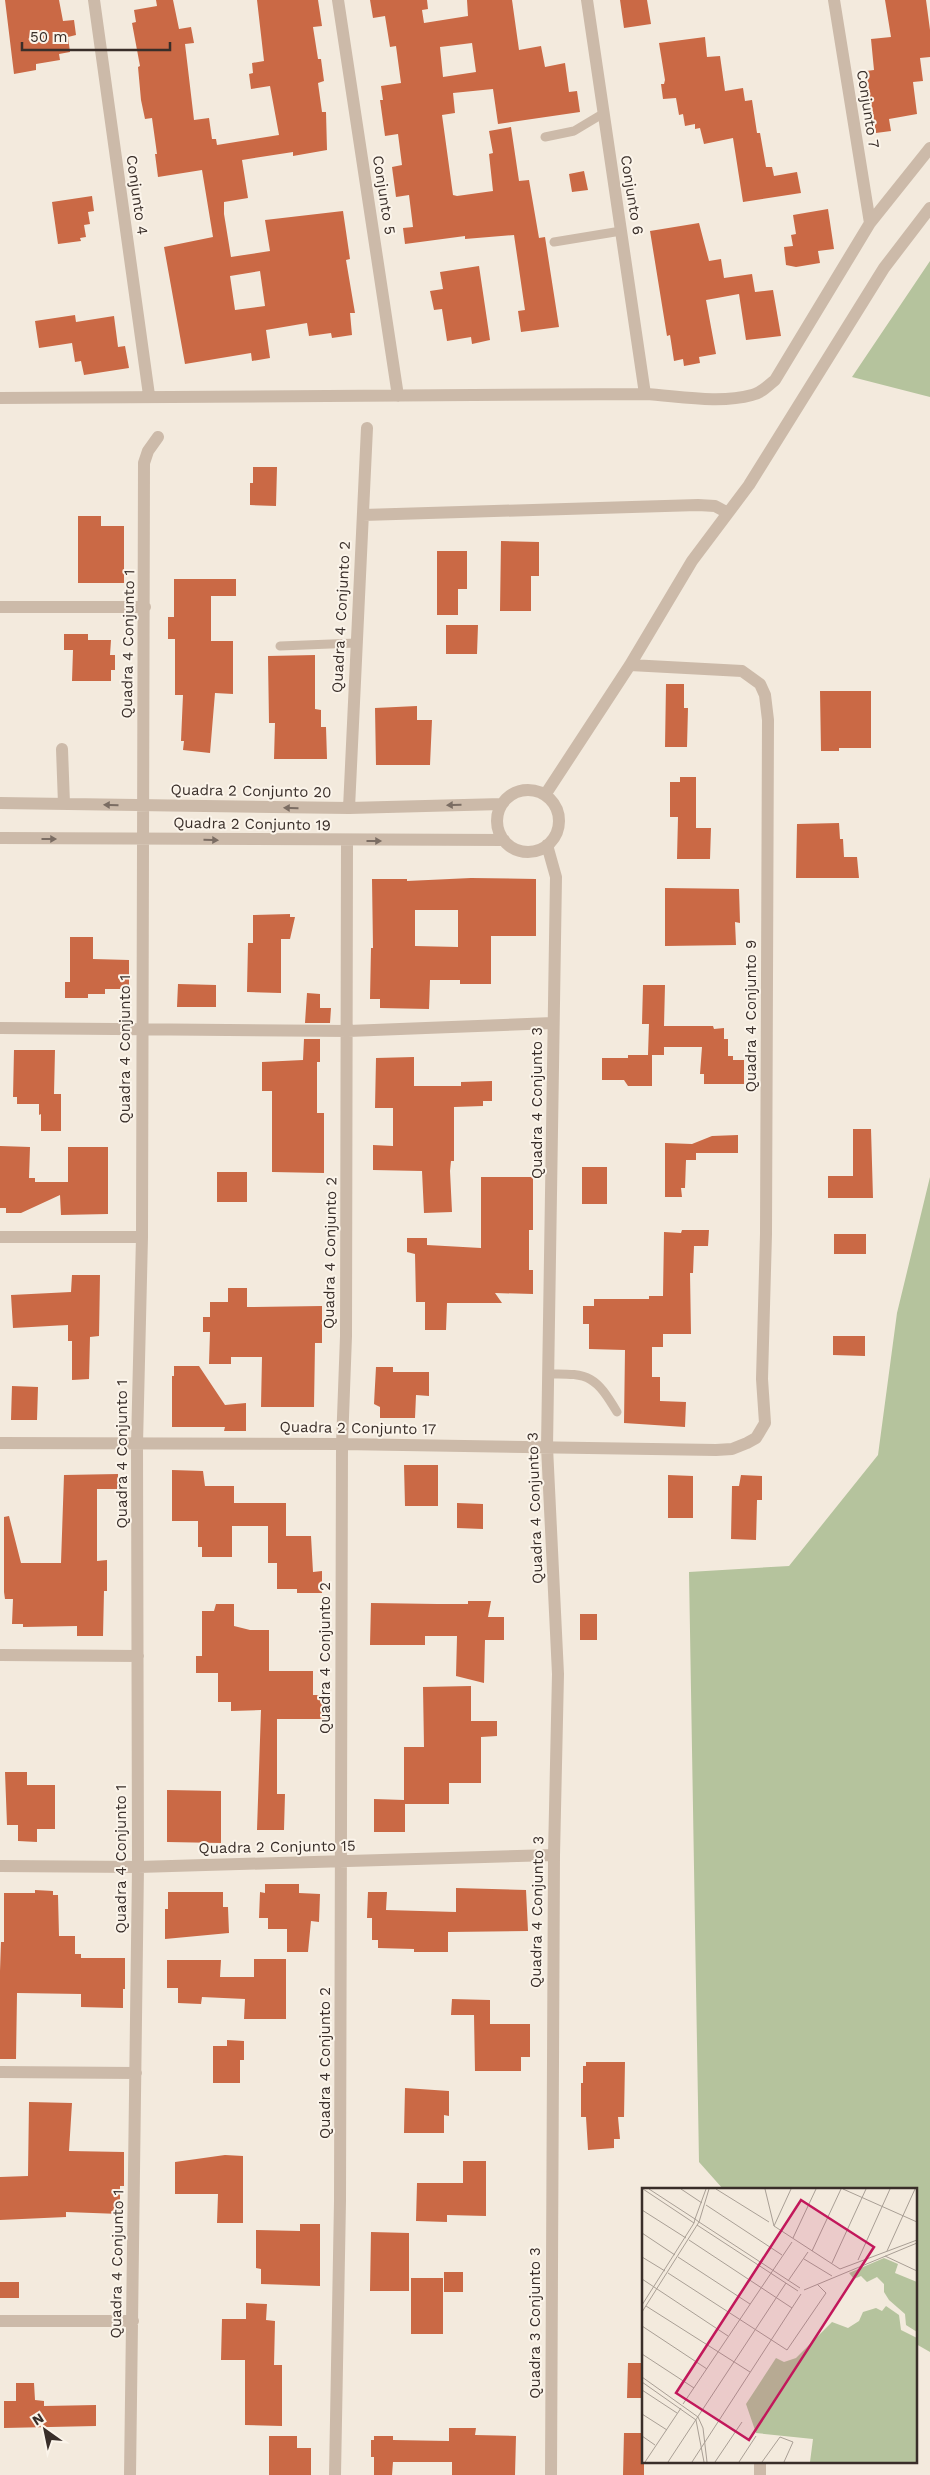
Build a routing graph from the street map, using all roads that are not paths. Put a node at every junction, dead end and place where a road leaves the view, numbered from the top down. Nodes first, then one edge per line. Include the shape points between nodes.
1 (94, 0) edge
2 (338, 0) edge
3 (587, 0) edge
4 (834, 0) edge
5 (604, 113) junction
6 (545, 137) dead end
7 (930, 148) edge
8 (930, 208) edge
9 (870, 223) junction
10 (621, 231) junction
11 (554, 242) dead end
12 (646, 394) junction
13 (149, 395) junction
14 (398, 396) junction
15 (0, 398) edge
16 (367, 428) dead end
17 (158, 437) dead end
18 (728, 513) junction
19 (363, 515) junction
20 (0, 607) edge
21 (145, 608) junction
22 (356, 643) junction
23 (280, 646) dead end
24 (630, 665) junction
25 (62, 749) dead end
26 (546, 795) junction
27 (0, 804) edge
28 (64, 804) junction
29 (502, 804) junction
30 (142, 806) junction
31 (349, 808) junction
32 (0, 838) edge
33 (143, 839) junction
34 (504, 840) junction
35 (347, 841) junction
36 (547, 845) junction
37 (553, 1022) junction
38 (0, 1028) edge
39 (142, 1030) junction
40 (348, 1031) junction
41 (0, 1237) edge
42 (142, 1237) junction
43 (549, 1374) junction
44 (617, 1412) dead end
45 (0, 1444) edge
46 (137, 1444) junction
47 (342, 1444) junction
48 (547, 1447) junction
49 (716, 1450) joint
50 (0, 1655) edge
51 (138, 1656) junction
52 (554, 1855) junction
53 (342, 1862) junction
54 (0, 1866) edge
55 (138, 1867) junction
56 (0, 2072) edge
57 (136, 2073) junction
58 (552, 2172) joint
59 (0, 2321) edge
60 (133, 2321) junction
61 (760, 2462) edge
62 (130, 2475) edge
63 (335, 2475) edge
64 (551, 2475) edge
65 (760, 2475) edge

1 - 13 street, Conjunto 4
2 - 14 street, Conjunto 5
3 - 5 street, Conjunto 6
4 - 9 street, Conjunto 7
5 - 6 lane via 574,132
5 - 10 street, Conjunto 6
7 - 9 street
8 - 18 street via 884,268 832,355
9 - 12 street via 785,365 765,389 752,395 720,398
10 - 11 lane
10 - 12 street, Conjunto 6
12 - 14 street
13 - 14 street
13 - 15 street
16 - 19 street, Quadra 4 Conjunto 2
17 - 21 street, Quadra 4 Conjunto 1 via 144,463
18 - 19 street via 715,506 698,506
18 - 24 street via 692,561
19 - 22 street, Quadra 4 Conjunto 2
20 - 21 street
21 - 30 street, Quadra 4 Conjunto 1
22 - 23 lane
22 - 31 street, Quadra 4 Conjunto 2
24 - 26 street
24 - 49 street, Quadra 4 Conjunto 9 via 742,671 760,684 768,720 766,1234 762,1379 765,1423 756,1438 747,1443 732,1449
25 - 28 street
26 - 29 street via 527,790 509,797
26 - 36 street via 557,810 559,820 558,829
27 - 28 street, Quadra 2 Conjunto 20
30 -> 28 street, Quadra 2 Conjunto 20
29 -> 31 street, Quadra 2 Conjunto 20
29 - 34 street via 497,822
31 -> 30 street, Quadra 2 Conjunto 20
30 - 33 street, Quadra 4 Conjunto 1
32 -> 33 street, Quadra 2 Conjunto 19
33 -> 35 street, Quadra 2 Conjunto 19
33 - 39 street, Quadra 4 Conjunto 1
35 -> 34 street, Quadra 2 Conjunto 19
34 - 36 street via 520,851 539,850
35 - 40 street, Quadra 4 Conjunto 2
36 - 37 street, Quadra 4 Conjunto 3 via 556,877
37 - 40 street
37 - 43 street, Quadra 4 Conjunto 3
38 - 39 street
39 - 40 street
39 - 42 street, Quadra 4 Conjunto 1
40 - 47 street, Quadra 4 Conjunto 2
41 - 42 street
42 - 46 street, Quadra 4 Conjunto 1
43 - 44 lane via 589,1378 602,1388
43 - 48 street, Quadra 4 Conjunto 3
45 - 46 street, Quadra 2 Conjunto 17
46 - 47 street, Quadra 2 Conjunto 17
46 - 51 street, Quadra 4 Conjunto 1
47 - 48 street, Quadra 2 Conjunto 17
47 - 53 street, Quadra 4 Conjunto 2
48 - 49 street, Quadra 2 Conjunto 17
48 - 52 street, Quadra 4 Conjunto 3 via 558,1674
50 - 51 street
51 - 55 street, Quadra 4 Conjunto 1
52 - 53 street, Quadra 2 Conjunto 15
52 - 58 street, Quadra 4 Conjunto 3
53 - 55 street, Quadra 2 Conjunto 15
53 - 63 street, Quadra 4 Conjunto 2
54 - 55 street, Quadra 2 Conjunto 15
55 - 57 street, Quadra 4 Conjunto 1
56 - 57 street
57 - 60 street, Quadra 4 Conjunto 1
58 - 64 street, Quadra 3 Conjunto 3
59 - 60 street
60 - 62 street, Quadra 4 Conjunto 1
61 - 65 street

